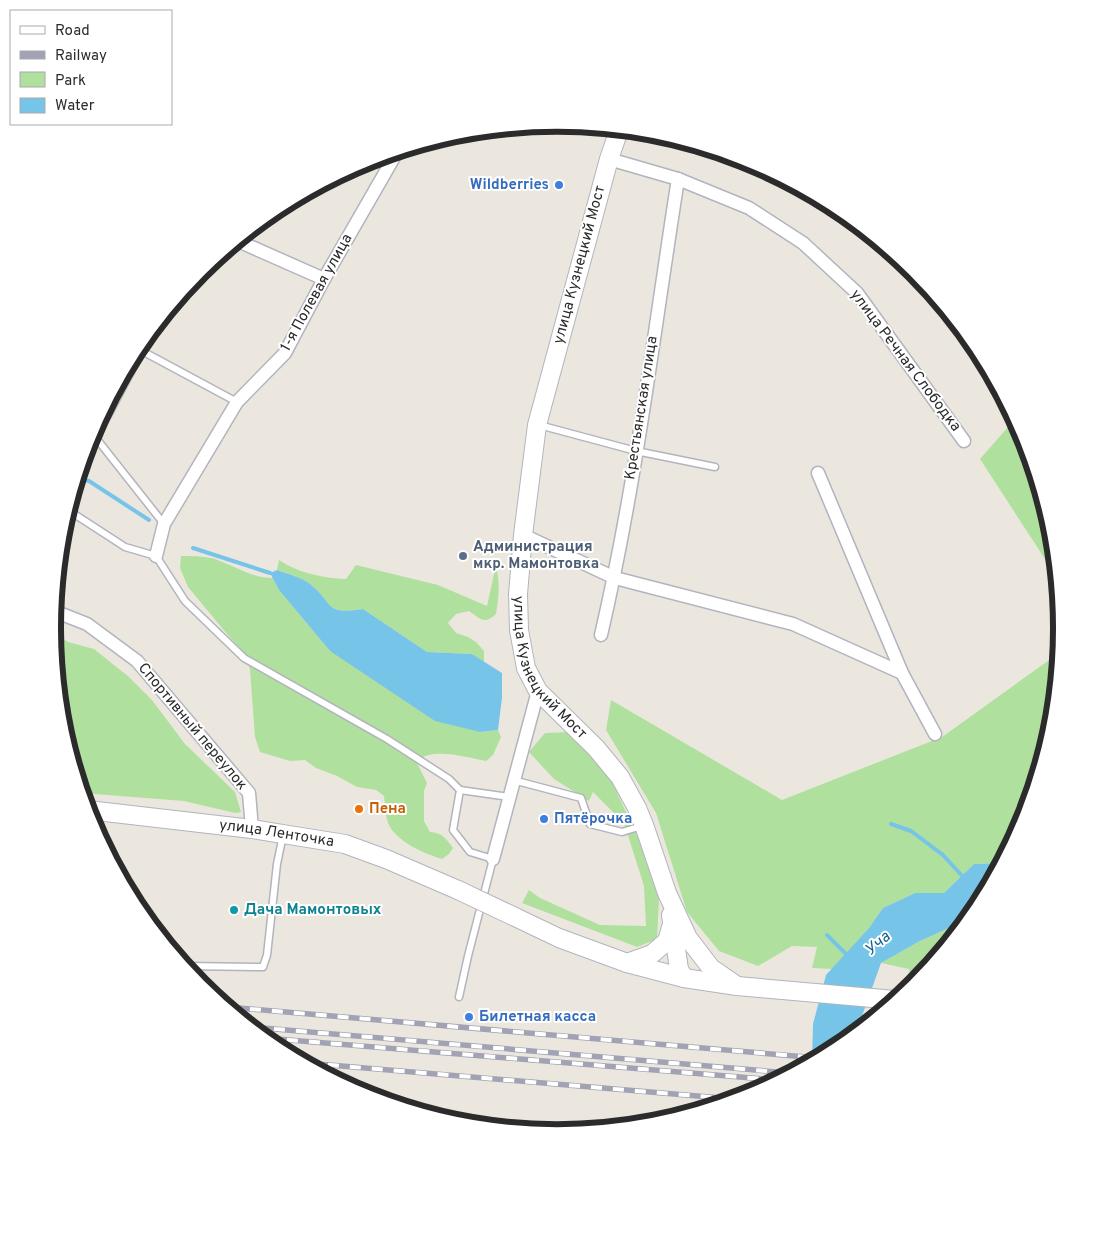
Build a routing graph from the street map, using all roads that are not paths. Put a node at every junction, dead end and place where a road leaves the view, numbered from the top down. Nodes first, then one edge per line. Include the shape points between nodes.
1 (617, 136) edge
2 (609, 159) junction
3 (392, 161) edge
4 (678, 179) junction
5 (244, 244) edge
6 (324, 279) junction
7 (145, 353) edge
8 (236, 402) junction
9 (538, 425) junction
10 (964, 441) dead end
11 (97, 442) edge
12 (636, 451) junction
13 (715, 467) dead end
14 (818, 473) dead end
15 (75, 514) edge
16 (164, 524) junction
17 (523, 535) junction
18 (156, 556) junction
19 (614, 578) junction
20 (61, 614) edge
21 (601, 635) dead end
22 (902, 673) junction
23 (538, 691) junction
24 (935, 734) dead end
25 (514, 780) junction
26 (460, 790) junction
27 (509, 797) junction
28 (97, 811) edge
29 (644, 825) junction
30 (252, 829) junction
31 (283, 834) junction
32 (493, 859) junction
33 (667, 893) junction
34 (672, 924) junction
35 (688, 938) junction
36 (627, 963) junction
37 (194, 966) edge
38 (684, 978) junction
39 (738, 986) junction
40 (459, 997) dead end
41 (886, 999) edge

1 - 2 street, улица Кузнецкий Мост
2 - 4 street, улица Речная Слободка
2 - 9 street, улица Кузнецкий Мост
3 - 6 street, 1-я Полевая улица
4 - 10 street, улица Речная Слободка via 749,208 803,243 857,293
4 - 12 street, Крестьянская улица
5 - 6 street
6 - 8 street, 1-я Полевая улица via 285,353
7 - 8 lane
8 - 16 street, 1-я Полевая улица
9 - 12 lane
9 - 17 street, улица Кузнецкий Мост
11 - 16 lane
12 - 13 lane
12 - 19 street, Крестьянская улица
14 - 22 street
15 - 18 lane via 125,547
16 - 18 street, 1-я Полевая улица
17 - 19 street
17 - 23 street, улица Кузнецкий Мост via 518,594 519,630 526,668
18 - 26 lane via 184,601 244,658 387,739 449,779
19 - 21 street, Крестьянская улица
19 - 22 street via 793,624
20 - 30 street, Спортивный переулок via 88,624 137,661 249,792
22 - 24 street
23 - 25 street
23 - 29 street, улица Кузнецкий Мост via 610,764
25 - 27 street
25 - 29 lane via 580,798 590,824 622,832
26 - 27 lane
26 - 32 lane via 453,830 470,852
27 - 32 street
28 - 30 street, улица Ленточка
29 - 33 street, улица Кузнецкий Мост
30 - 31 street, улица Ленточка
31 - 36 street, улица Ленточка, bridge via 345,844 458,890 558,938
31 - 37 lane via 263,967
32 - 40 lane
33 - 34 street
33 - 35 street
34 - 36 street via 667,941 652,954
34 - 38 street via 679,969
35 - 38 street via 691,959
35 - 39 street via 711,968
36 - 38 street, улица Ленточка
38 - 39 street, улица Ленточка
39 - 41 street, улица Ленточка

